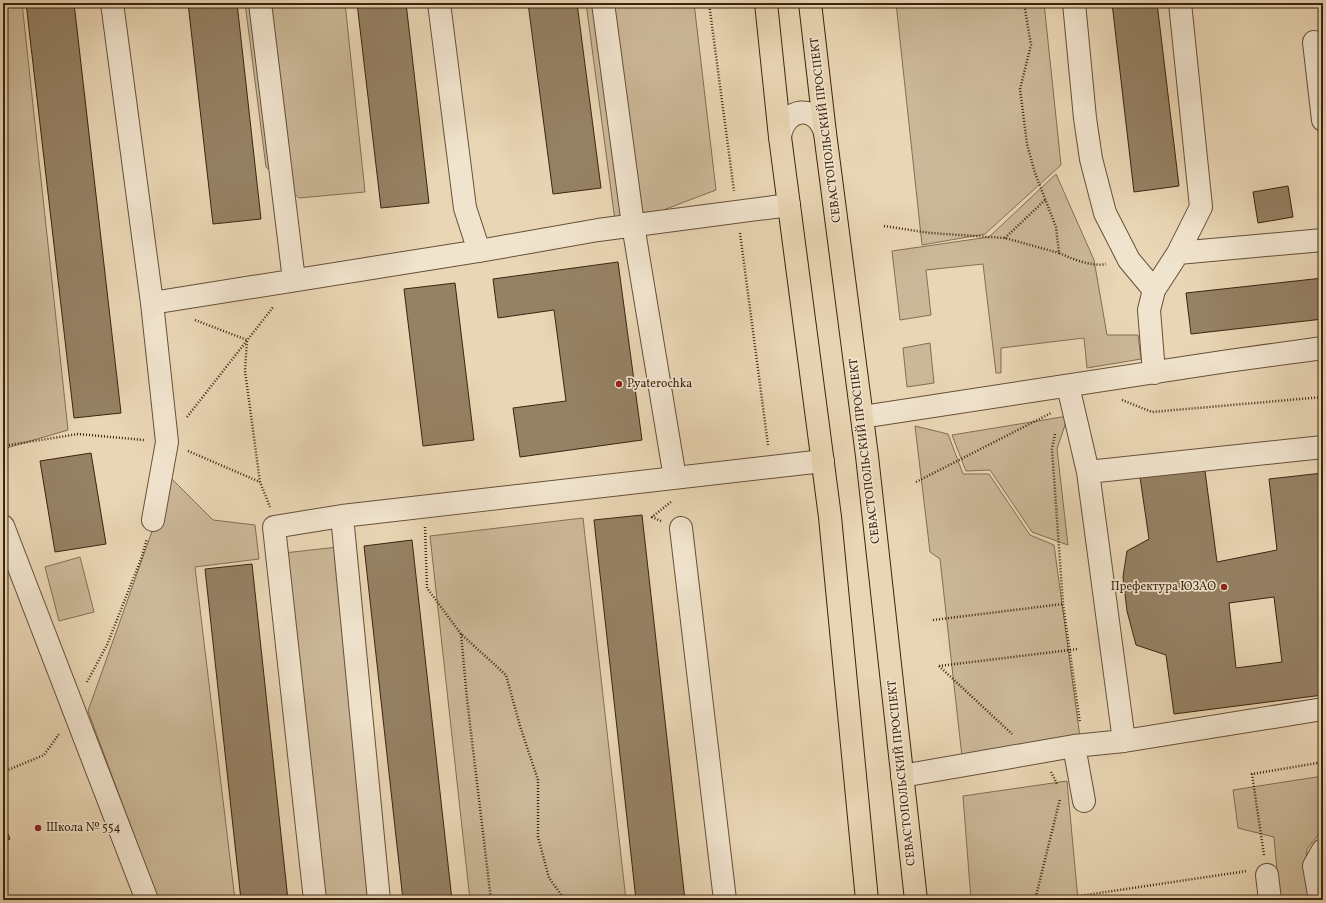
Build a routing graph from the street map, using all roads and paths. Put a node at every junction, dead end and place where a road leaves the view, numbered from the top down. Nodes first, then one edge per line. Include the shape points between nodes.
1 (112, 3) edge
2 (260, 3) edge
3 (439, 3) edge
4 (602, 3) edge
5 (766, 3) edge
6 (810, 3) edge
7 (1024, 3) edge
8 (1074, 3) edge
9 (1180, 3) edge
10 (1314, 42) dead end
11 (1323, 120) edge
12 (825, 133) junction
13 (780, 138) junction
14 (1046, 200) junction
15 (789, 205) junction
16 (633, 225) junction
17 (884, 226) dead end
18 (1005, 238) junction
19 (1323, 240) edge
20 (479, 251) junction
21 (1059, 253) junction
22 (1178, 253) junction
23 (1099, 266) dead end
24 (294, 280) junction
25 (1154, 290) junction
26 (152, 303) junction
27 (189, 317) dead end
28 (247, 340) junction
29 (1323, 348) edge
30 (1154, 373) junction
31 (1068, 386) junction
32 (1323, 397) edge
33 (1116, 398) dead end
34 (1054, 412) dead end
35 (862, 417) junction
36 (1057, 429) dead end
37 (167, 442) junction
38 (3, 446) edge
39 (1323, 447) edge
40 (823, 461) junction
41 (1088, 472) junction
42 (675, 478) junction
43 (260, 482) junction
44 (916, 482) dead end
45 (666, 500) dead end
46 (424, 507) junction
47 (342, 516) junction
48 (153, 520) joint
49 (3, 526) edge
50 (274, 527) junction
51 (682, 528) joint
52 (1064, 604) junction
53 (933, 620) dead end
54 (461, 634) junction
55 (1078, 649) dead end
56 (1070, 650) junction
57 (939, 666) dead end
58 (74, 709) junction
59 (1323, 709) edge
60 (1124, 741) junction
61 (1079, 746) junction
62 (1323, 762) edge
63 (3, 772) edge
64 (902, 776) junction
65 (1084, 801) dead end
66 (1049, 843) dead end
67 (1323, 850) edge
68 (1261, 869) junction
69 (147, 900) edge
70 (315, 900) edge
71 (379, 900) edge
72 (491, 900) edge
73 (565, 900) edge
74 (725, 900) edge
75 (867, 900) edge
76 (916, 900) edge
77 (1035, 900) edge
78 (1052, 900) edge
79 (1270, 900) edge
80 (1320, 900) edge

1 - 26 street
2 - 24 street
3 - 20 street via 465,208
4 - 16 street
5 - 13 main road
6 - 12 main road, СЕВАСТОПОЛЬСКИЙ ПРОСПЕКТ
7 - 14 path via 1031,45 1020,89 1027,144
8 - 25 street via 1091,159 1105,213 1129,260
9 - 22 street via 1201,207
10 - 11 street
12 - 13 street via 817,118 800,113 785,121
12 - 35 main road, СЕВАСТОПОЛЬСКИЙ ПРОСПЕКТ
13 - 15 main road
14 - 18 path
14 - 21 path via 1056,227
15 - 16 street
15 - 40 main road
16 - 20 street
16 - 42 street
17 - 18 path via 930,233
18 - 21 path
19 - 22 street
20 - 24 street
21 - 23 path
22 - 25 street
24 - 26 street
24 - 28 path
25 - 30 street via 1149,310
26 - 37 street
27 - 28 path
28 - 37 path
28 - 43 path via 245,371
29 - 30 street
30 - 31 street
31 - 35 street
31 - 41 street
32 - 33 path via 1152,412
34 - 44 path
35 - 64 main road, СЕВАСТОПОЛЬСКИЙ ПРОСПЕКТ
36 - 52 path via 1052,449
37 - 38 path via 78,434
37 - 43 path
37 - 48 street
39 - 41 street
40 - 42 street
40 - 75 main road
41 - 60 street
42 - 46 street
43 - 50 path via 272,512
45 - 51 path via 672,501 652,517
46 - 47 street
46 - 54 path via 427,588
47 - 50 street
47 - 71 street
48 - 58 path via 141,559 107,645
49 - 58 street
50 - 70 street
51 - 74 street
52 - 53 path
52 - 56 path
54 - 72 path
54 - 73 path via 506,675 538,780 538,837 549,878
55 - 56 path
56 - 57 path
56 - 61 path
58 - 63 path via 44,755
58 - 69 street
59 - 60 street
60 - 61 street
61 - 64 street
61 - 65 street
62 - 68 path via 1252,774
64 - 76 main road, СЕВАСТОПОЛЬСКИЙ ПРОСПЕКТ
66 - 77 path
67 - 80 street via 1314,866
68 - 78 path
68 - 79 street

